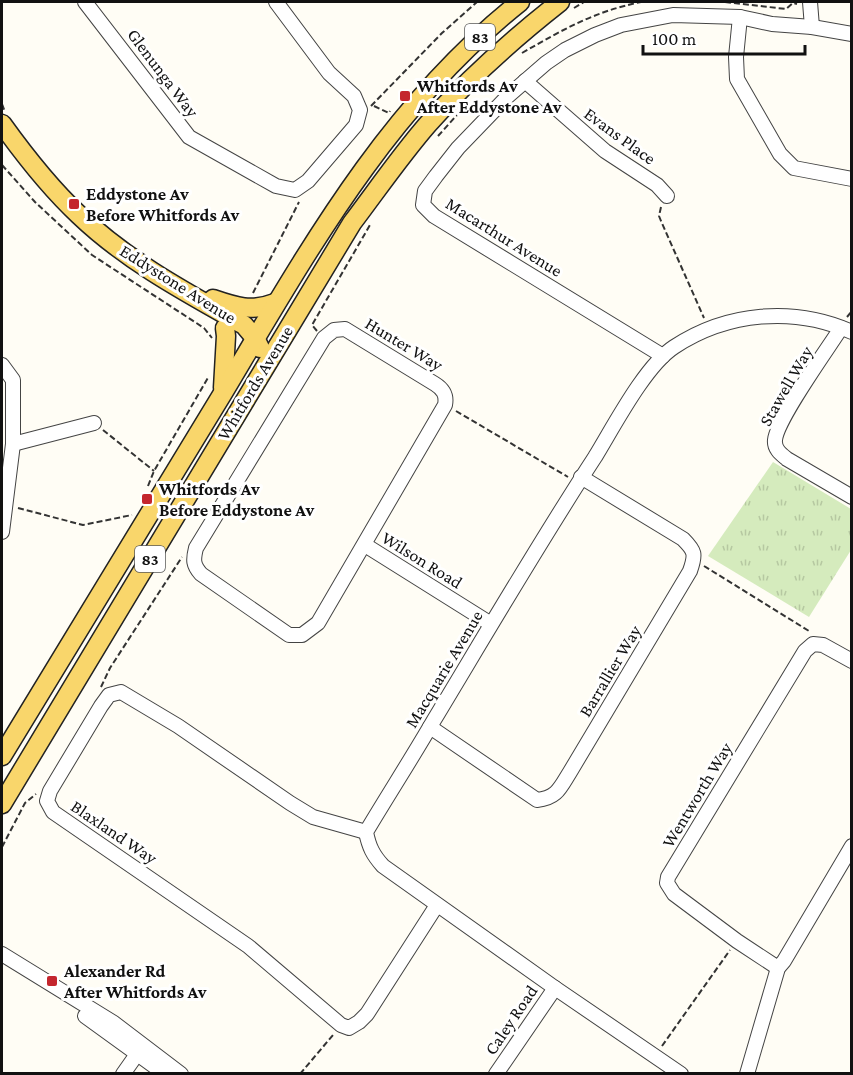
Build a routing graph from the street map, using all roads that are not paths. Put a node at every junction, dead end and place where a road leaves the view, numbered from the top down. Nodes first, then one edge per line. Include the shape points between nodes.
1 (86, 2) edge
2 (276, 2) edge
3 (520, 2) edge
4 (810, 4) edge
5 (567, 5) edge
6 (740, 17) junction
7 (812, 27) junction
8 (852, 34) edge
9 (525, 81) junction
10 (4, 121) edge
11 (2, 145) edge
12 (852, 179) edge
13 (667, 196) road end
14 (139, 263) junction
15 (275, 303) junction
16 (225, 327) junction
17 (846, 330) edge
18 (282, 337) junction
19 (255, 339) junction
20 (663, 356) junction
21 (2, 365) edge
22 (258, 381) junction
23 (223, 392) junction
24 (94, 423) road end
25 (13, 444) junction
26 (580, 480) junction
27 (852, 497) edge
28 (2, 532) edge
29 (365, 545) junction
30 (491, 624) junction
31 (852, 661) edge
32 (430, 727) junction
33 (2, 756) edge
34 (2, 804) edge
35 (366, 832) junction
36 (852, 846) edge
37 (437, 905) junction
38 (2, 954) edge
39 (2, 964) edge
40 (778, 968) junction
41 (555, 988) junction
42 (141, 1049) junction
43 (675, 1072) edge
44 (123, 1074) edge
45 (165, 1074) edge
46 (181, 1074) edge
47 (496, 1074) edge
48 (747, 1074) edge

1 - 2 street, Glenunga Way via 189,137 276,186 295,190 308,182 356,124 360,110 354,96 329,73
3 - 15 main road, Whitfords Avenue / 83 via 450,66 394,126
4 - 7 street
5 - 18 main road, Whitfords Avenue / 83 via 498,53 426,127 352,223
6 - 7 street, Macarthur Avenue
6 - 9 street, Macarthur Avenue via 673,15 621,25 565,50
6 - 12 street via 737,79 780,154 794,168
7 - 8 street, Macarthur Avenue
9 - 13 street, Evans Place via 605,151 657,184
9 - 20 street, Macarthur Avenue via 458,148 425,191 423,205 434,216
10 - 14 main road, Eddystone Avenue via 63,199
11 - 16 main road, Eddystone Avenue via 62,211 106,250 139,275
14 - 15 main road via 146,262 230,305 260,309
14 - 19 main road, Eddystone Avenue via 244,325
15 - 19 main road, Whitfords Avenue / 83
16 - 19 main road, Eddystone Avenue
16 - 23 main road
17 - 20 street, Macquarie Avenue via 812,319 771,315 708,328
17 - 27 street, Stawell Way via 790,408 775,443 787,459
18 - 19 main road
18 - 22 main road, Whitfords Avenue / 83
19 - 22 main road via 261,351
19 - 23 main road, Whitfords Avenue / 83
20 - 26 street, Macquarie Avenue
21 - 25 street via 13,380
22 - 34 main road, Whitfords Avenue / 83
23 - 33 main road, Whitfords Avenue / 83
24 - 25 street
25 - 28 street
26 - 30 street, Macquarie Avenue
26 - 32 street, Barrallier Way via 683,539 692,548 694,560 555,794 537,800 529,796
29 - 29 street, Hunter Way via 318,623 302,635 289,635 201,574 193,559 313,355 334,330 345,329 442,388 447,399
29 - 30 street, Wilson Road
30 - 32 street, Macquarie Avenue
31 - 40 street, Wentworth Way via 823,645 813,645 805,651 668,877 674,894
32 - 35 street, Macquarie Avenue
35 - 37 street via 373,856
35 - 37 street, Blaxland Way via 313,817 121,692 109,695 101,706 47,801 53,812 248,946 349,1028 367,1014
36 - 40 street
37 - 41 street
38 - 42 street via 114,1023
39 - 42 street
40 - 48 street
41 - 43 street
41 - 47 street, Caley Road
42 - 44 street
42 - 45 street
42 - 46 street

